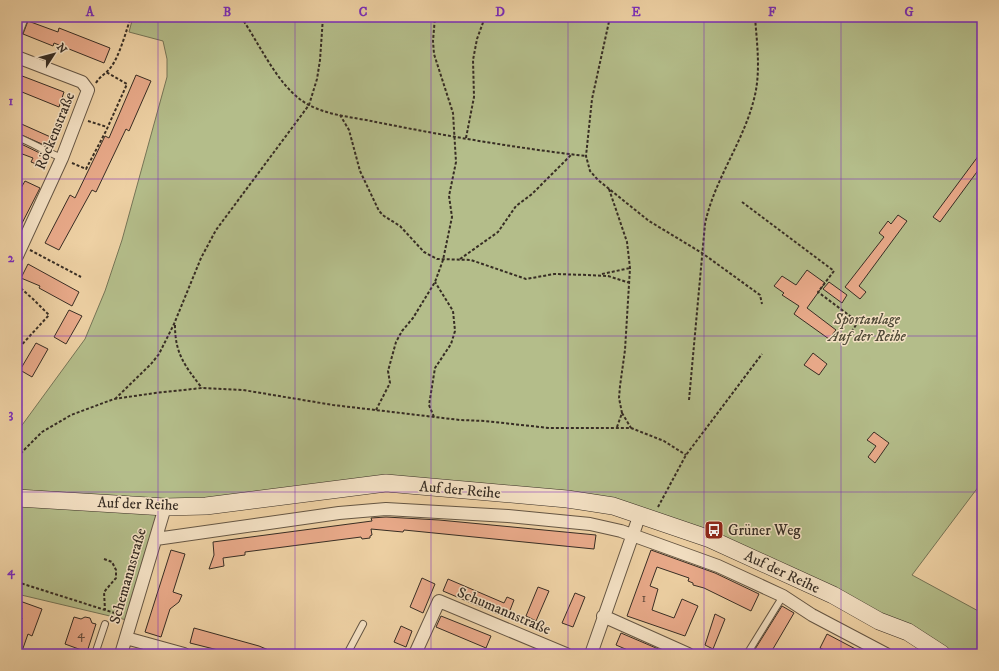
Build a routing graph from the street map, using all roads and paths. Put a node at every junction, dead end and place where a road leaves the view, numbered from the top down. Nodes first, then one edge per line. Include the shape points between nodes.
1 (22, 17) edge
2 (131, 17) edge
3 (241, 17) edge
4 (323, 17) edge
5 (435, 17) edge
6 (485, 17) edge
7 (610, 17) edge
8 (755, 17) edge
9 (17, 30) edge
10 (17, 57) edge
11 (106, 72) junction
12 (88, 90) junction
13 (309, 105) junction
14 (339, 114) junction
15 (79, 117) junction
16 (107, 127) junction
17 (454, 136) junction
18 (17, 137) edge
19 (466, 138) junction
20 (572, 154) junction
21 (586, 156) junction
22 (62, 158) junction
23 (608, 188) junction
24 (742, 202) dead end
25 (20, 251) edge
26 (702, 253) junction
27 (460, 259) junction
28 (442, 260) junction
29 (630, 268) junction
30 (599, 275) junction
31 (81, 278) dead end
32 (435, 282) junction
33 (630, 283) junction
34 (17, 285) edge
35 (762, 304) dead end
36 (174, 324) junction
37 (850, 334) dead end
38 (17, 350) edge
39 (762, 354) dead end
40 (202, 388) junction
41 (114, 399) junction
42 (689, 400) dead end
43 (376, 410) junction
44 (622, 413) junction
45 (434, 418) junction
46 (617, 427) junction
47 (631, 428) junction
48 (686, 455) junction
49 (17, 457) edge
50 (17, 498) edge
51 (165, 507) junction
52 (646, 516) junction
53 (632, 535) junction
54 (156, 539) junction
55 (104, 559) dead end
56 (17, 582) edge
57 (783, 596) junction
58 (105, 610) junction
59 (603, 616) junction
60 (132, 618) junction
61 (879, 621) junction
62 (105, 624) dead end
63 (363, 624) dead end
64 (126, 638) junction
65 (96, 654) edge
66 (120, 654) edge
67 (184, 654) edge
68 (348, 654) edge
69 (415, 654) edge
70 (566, 654) edge
71 (590, 654) edge
72 (688, 654) edge
73 (747, 654) edge
74 (886, 654) edge
75 (922, 654) edge
76 (942, 654) edge

1 - 9 street
2 - 11 path via 115,61
3 - 13 path via 280,77 296,97
4 - 13 path via 319,66
5 - 17 path via 434,54 452,105
6 - 19 path via 477,38 473,60 474,97
7 - 21 path via 596,80
8 - 26 path via 757,71 754,100 712,196 705,224
10 - 12 street, Röckenstraße via 82,82
11 - 12 path via 93,89
11 - 16 path via 127,84
12 - 15 street, Röckenstraße
13 - 14 path
13 - 36 path via 216,230 193,274
14 - 17 path
14 - 28 path via 349,130 360,171 379,211 400,226 424,252
15 - 16 path via 94,125
15 - 22 street, Röckenstraße
16 - 22 path via 86,169
17 - 19 path
17 - 28 path via 456,162 449,196 452,217
18 - 22 lane
19 - 20 path via 511,147
20 - 21 path
20 - 27 path via 532,194 516,206 498,232
21 - 23 path via 590,171
22 - 25 street, Röckenstraße
23 - 26 path via 649,221
23 - 29 path via 627,242
24 - 37 path via 834,271 818,292 858,322
25 - 31 path
26 - 35 path via 760,295
26 - 42 path
27 - 28 path
27 - 30 path via 478,262 526,279 554,274
28 - 32 path
29 - 30 path
29 - 33 path
30 - 33 path via 621,278
32 - 43 path via 396,342 388,371 390,383
32 - 45 path via 453,311 455,331 451,344 435,368 429,405
33 - 44 path via 619,392
34 - 38 path via 49,315
36 - 40 path via 181,360
36 - 41 path via 155,359
39 - 48 path
40 - 41 path
40 - 43 path via 243,390
41 - 49 path via 71,414 55,423 32,440
43 - 45 path
44 - 46 path
44 - 47 path
45 - 46 path via 548,428
46 - 47 path
47 - 48 path via 664,440
48 - 52 path
50 - 51 main road, Auf der Reihe
51 - 52 main road, Auf der Reihe via 206,506 386,483 567,499 613,506
51 - 54 street, Schemannstraße
52 - 53 street
52 - 61 main road, Auf der Reihe via 717,542 833,595
53 - 54 street, Auf der Reihe via 590,524 386,509 339,513
53 - 57 street, Auf der Reihe via 718,566
53 - 59 street
54 - 60 street, Schemannstraße
55 - 58 path via 112,562 116,570 116,578 104,592
56 - 58 path
57 - 73 lane
57 - 74 street, Auf der Reihe via 812,615
58 - 60 path
59 - 71 street
59 - 72 street
60 - 64 street, Schemannstraße
61 - 75 main road, Auf der Reihe
61 - 76 main road, Auf der Reihe via 908,632
62 - 65 lane
63 - 68 lane
64 - 66 street, Schemannstraße
64 - 67 street
69 - 70 street, Schumannstraße via 439,601

